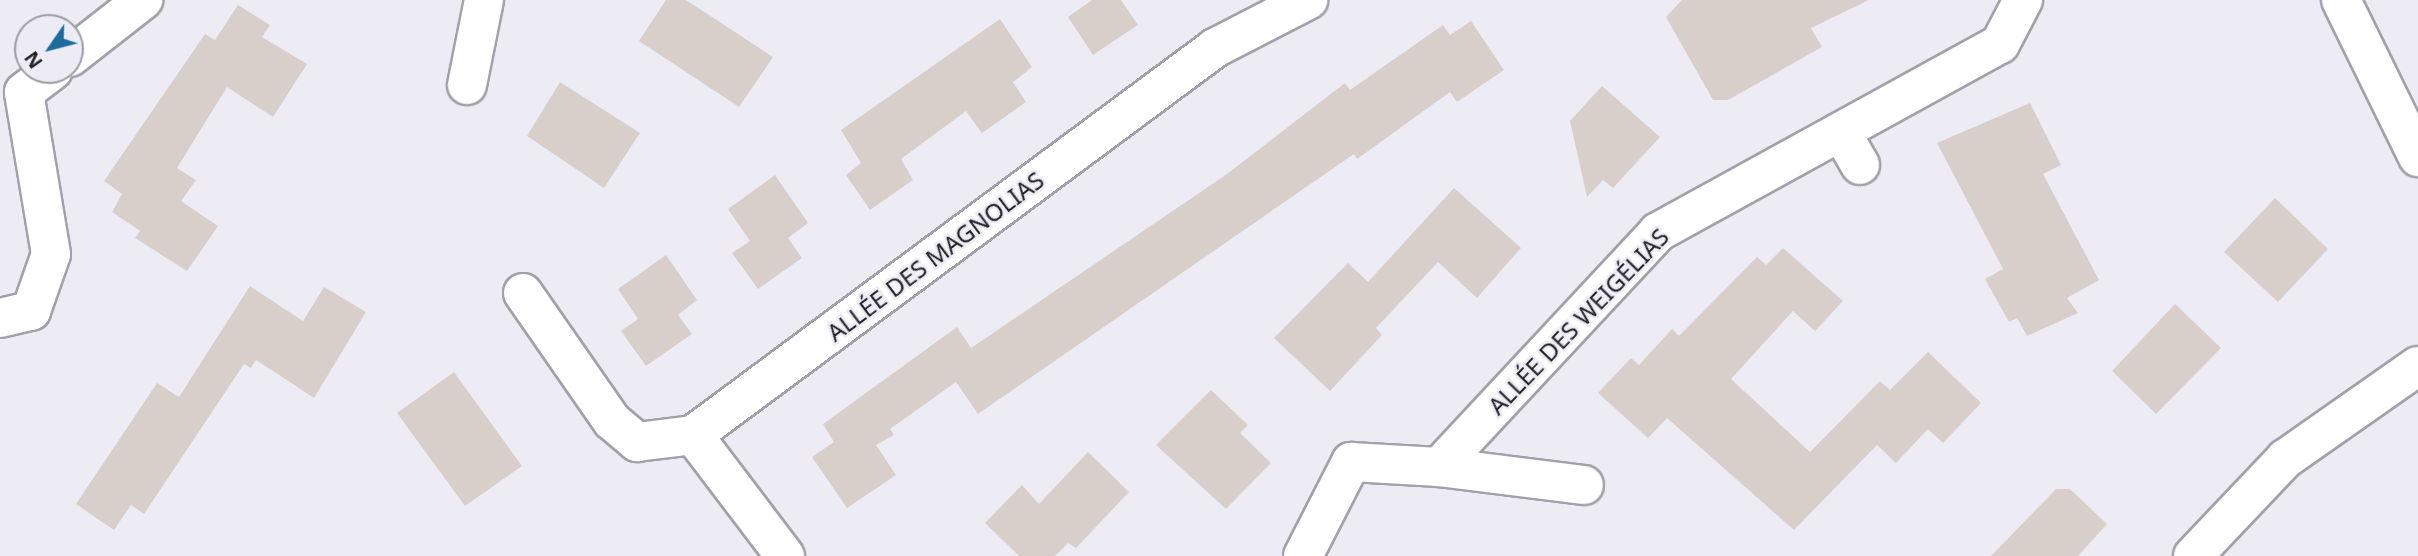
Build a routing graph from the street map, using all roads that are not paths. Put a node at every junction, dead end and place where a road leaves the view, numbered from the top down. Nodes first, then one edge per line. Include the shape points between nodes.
1 (143, 0) edge
2 (484, 0) edge
3 (1308, 0) edge
4 (2023, 0) edge
5 (2341, 0) edge
6 (84, 46) edge
7 (27, 84) edge
8 (467, 85) dead end
9 (1841, 132) junction
10 (2418, 157) edge
11 (1860, 165) dead end
12 (523, 293) dead end
13 (0, 318) edge
14 (2418, 366) edge
15 (693, 435) junction
16 (1439, 467) junction
17 (1584, 485) dead end
18 (785, 556) edge
19 (1303, 556) edge
20 (2193, 556) edge

1 - 6 street
2 - 8 street
3 - 15 street, ALLÉE DES MAGNOLIAS via 1215,48
4 - 9 street, ALLÉE DES WEIGÉLIAS via 2000,44
5 - 10 street
7 - 13 street via 51,254 31,311
9 - 11 street
9 - 16 street, ALLÉE DES WEIGÉLIAS via 1658,232
12 - 15 street via 612,421 637,442
14 - 20 street via 2285,459
15 - 18 street
16 - 17 street
16 - 19 street via 1351,462

